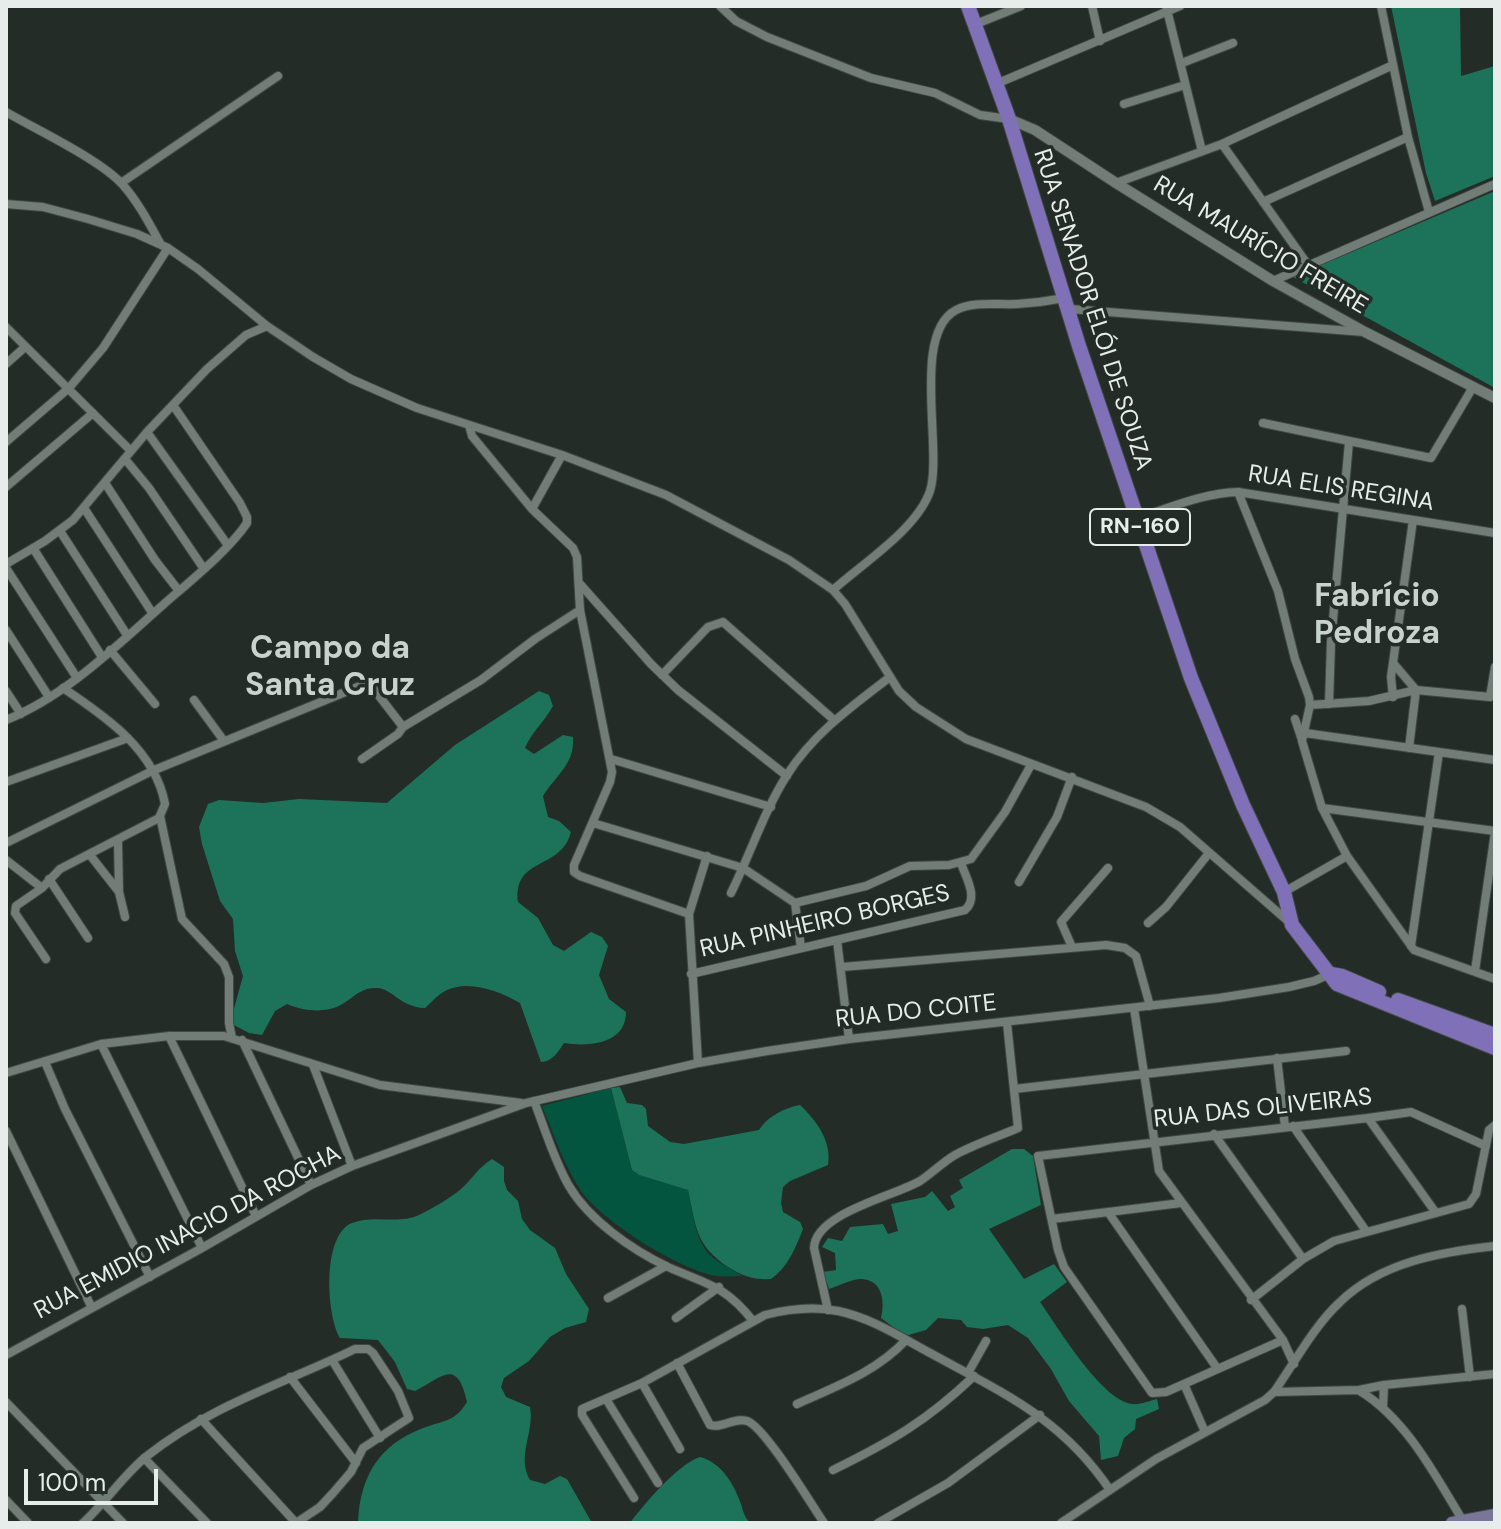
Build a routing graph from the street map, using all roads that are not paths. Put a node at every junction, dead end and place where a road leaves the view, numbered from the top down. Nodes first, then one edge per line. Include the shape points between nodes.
1 (720, 6) edge
2 (968, 6) edge
3 (1021, 6) edge
4 (1092, 6) edge
5 (1180, 6) edge
6 (1381, 6) edge
7 (1167, 9) edge
8 (976, 24) junction
9 (1100, 41) junction
10 (1233, 43) dead end
11 (1182, 63) junction
12 (1393, 65) junction
13 (278, 76) dead end
14 (996, 84) junction
15 (1185, 85) junction
16 (1124, 104) dead end
17 (6, 112) edge
18 (1009, 119) junction
19 (1408, 137) junction
20 (1222, 144) junction
21 (1202, 151) junction
22 (121, 183) junction
23 (1116, 183) junction
24 (1495, 184) edge
25 (1263, 202) junction
26 (6, 204) edge
27 (1429, 212) junction
28 (164, 246) junction
29 (1308, 265) junction
30 (1273, 281) junction
31 (1068, 303) junction
32 (267, 326) junction
33 (6, 327) edge
34 (1365, 332) junction
35 (25, 347) junction
36 (6, 364) edge
37 (1473, 387) junction
38 (69, 388) junction
39 (1495, 398) edge
40 (173, 405) junction
41 (93, 413) junction
42 (1263, 423) dead end
43 (469, 425) junction
44 (147, 432) junction
45 (6, 442) edge
46 (1349, 442) junction
47 (128, 455) junction
48 (562, 455) junction
49 (105, 483) junction
50 (6, 487) edge
51 (1238, 492) junction
52 (84, 508) junction
53 (532, 509) junction
54 (1343, 509) junction
55 (1137, 518) junction
56 (1413, 520) junction
57 (60, 531) junction
58 (1495, 533) edge
59 (227, 544) junction
60 (33, 548) junction
61 (6, 566) edge
62 (204, 569) junction
63 (580, 584) junction
64 (833, 590) junction
65 (179, 591) junction
66 (580, 610) junction
67 (153, 614) junction
68 (6, 630) edge
69 (127, 635) junction
70 (110, 650) junction
71 (102, 657) junction
72 (1394, 664) junction
73 (1495, 667) edge
74 (662, 675) junction
75 (890, 677) junction
76 (77, 678) junction
77 (63, 688) junction
78 (1416, 690) junction
79 (6, 691) edge
80 (49, 697) junction
81 (1393, 697) junction
82 (194, 700) dead end
83 (155, 704) dead end
84 (1329, 704) junction
85 (1310, 705) junction
86 (21, 714) junction
87 (1295, 719) dead end
88 (6, 720) edge
89 (834, 720) junction
90 (403, 727) junction
91 (1303, 737) junction
92 (128, 738) junction
93 (224, 741) junction
94 (1409, 748) junction
95 (1439, 752) junction
96 (362, 759) dead end
97 (611, 759) junction
98 (1495, 760) edge
99 (1031, 765) junction
100 (152, 771) junction
101 (787, 776) junction
102 (1072, 777) junction
103 (6, 782) edge
104 (771, 807) junction
105 (1322, 808) junction
106 (160, 816) junction
107 (1428, 822) junction
108 (593, 823) junction
109 (1495, 832) edge
110 (118, 840) junction
111 (6, 843) edge
112 (1209, 853) junction
113 (90, 855) junction
114 (707, 856) junction
115 (1347, 856) junction
116 (6, 860) edge
117 (961, 863) junction
118 (743, 868) junction
119 (1108, 868) dead end
120 (49, 879) junction
121 (1019, 882) dead end
122 (42, 888) junction
123 (119, 892) junction
124 (1284, 892) junction
125 (731, 893) dead end
126 (795, 903) junction
127 (689, 914) junction
128 (125, 917) dead end
129 (1148, 923) dead end
130 (1292, 925) junction
131 (88, 938) dead end
132 (837, 940) junction
133 (1072, 947) junction
134 (1411, 947) junction
135 (801, 948) junction
136 (46, 959) dead end
137 (842, 967) junction
138 (1475, 971) junction
139 (691, 974) junction
140 (1331, 974) junction
141 (1495, 979) edge
142 (1150, 1006) junction
143 (1134, 1008) junction
144 (1007, 1023) junction
145 (1446, 1023) junction
146 (1495, 1035) edge
147 (169, 1036) junction
148 (237, 1039) junction
149 (849, 1039) junction
150 (101, 1044) junction
151 (1495, 1048) edge
152 (1346, 1051) dead end
153 (1277, 1058) junction
154 (45, 1062) junction
155 (698, 1063) junction
156 (313, 1065) junction
157 (6, 1073) edge
158 (1144, 1074) junction
159 (1014, 1089) junction
160 (530, 1102) junction
161 (1368, 1118) junction
162 (1495, 1125) edge
163 (1289, 1126) junction
164 (6, 1131) edge
165 (1214, 1134) junction
166 (1154, 1141) junction
167 (1486, 1146) junction
168 (352, 1166) junction
169 (311, 1185) junction
170 (1181, 1203) junction
171 (1108, 1212) junction
172 (1436, 1213) junction
173 (256, 1216) junction
174 (1052, 1219) junction
175 (1366, 1231) junction
176 (1495, 1246) edge
177 (202, 1248) junction
178 (1303, 1259) junction
179 (666, 1266) junction
180 (150, 1277) junction
181 (719, 1287) junction
182 (608, 1298) dead end
183 (1251, 1300) junction
184 (91, 1306) junction
185 (1462, 1309) dead end
186 (828, 1310) junction
187 (676, 1318) dead end
188 (753, 1321) junction
189 (906, 1340) junction
190 (1283, 1340) junction
191 (986, 1341) dead end
192 (6, 1355) edge
193 (332, 1360) junction
194 (677, 1363) junction
195 (1294, 1364) junction
196 (1217, 1368) junction
197 (1495, 1374) edge
198 (971, 1375) junction
199 (290, 1377) junction
200 (1470, 1377) junction
201 (642, 1383) junction
202 (1184, 1384) junction
203 (1384, 1385) junction
204 (1359, 1390) junction
205 (1274, 1392) junction
206 (606, 1399) junction
207 (6, 1402) edge
208 (797, 1404) dead end
209 (1383, 1408) junction
210 (1040, 1415) junction
211 (201, 1419) junction
212 (1205, 1432) junction
213 (380, 1438) junction
214 (680, 1449) dead end
215 (144, 1458) junction
216 (356, 1463) junction
217 (833, 1470) dead end
218 (658, 1483) dead end
219 (1110, 1490) junction
220 (634, 1498) dead end
221 (6, 1500) edge
222 (104, 1503) junction
223 (1495, 1515) edge
224 (1466, 1522) edge
225 (28, 1523) edge
226 (83, 1523) edge
227 (123, 1523) edge
228 (207, 1523) edge
229 (296, 1523) edge
230 (824, 1523) edge
231 (878, 1523) edge
232 (1061, 1523) edge

1 - 18 street via 752,31 871,78 935,93 980,115
2 - 8 main road, RUA SENADOR ELÓI DE SOUZA / RN-160
3 - 8 street
4 - 9 street
5 - 7 street
6 - 12 street
7 - 9 street
7 - 11 street
8 - 14 main road, RUA SENADOR ELÓI DE SOUZA / RN-160
9 - 14 street
10 - 11 street
11 - 15 street
12 - 19 street
12 - 20 street
13 - 22 street
14 - 18 main road, RUA SENADOR ELÓI DE SOUZA / RN-160
15 - 16 street
15 - 21 street
17 - 22 street
18 - 23 street, RUA MAURÍCIO FREIRE
18 - 31 main road, RUA SENADOR ELÓI DE SOUZA / RN-160
19 - 25 street
19 - 27 street
20 - 21 street
20 - 25 street
21 - 23 street
22 - 28 street
23 - 30 street, RUA MAURÍCIO FREIRE
24 - 27 street
25 - 29 street
26 - 28 street via 43,207
27 - 29 street
28 - 32 street
28 - 38 street via 103,348
29 - 30 street
30 - 34 street, RUA MAURÍCIO FREIRE
31 - 34 street
31 - 55 main road, RUA SENADOR ELÓI DE SOUZA / RN-160
31 - 64 street via 972,305 947,317 931,370 929,492 910,525
32 - 40 street via 229,348
32 - 43 street via 351,379
33 - 35 street
34 - 37 street, RUA MAURÍCIO FREIRE
35 - 36 street
35 - 38 street
37 - 39 street, RUA MAURÍCIO FREIRE
37 - 46 street via 1435,457
38 - 41 street
38 - 45 street
40 - 44 street
40 - 59 street via 248,520
41 - 47 street
41 - 50 street
42 - 46 street
43 - 48 street
43 - 53 street via 472,436
44 - 47 street
44 - 59 street
46 - 54 street
47 - 49 street
47 - 62 street
48 - 53 street
48 - 64 street via 666,495 789,560
49 - 52 street
49 - 65 street
51 - 54 street, RUA ELIS REGINA
51 - 55 street, RUA ELIS REGINA
51 - 85 street via 1278,591
52 - 57 street
52 - 67 street
53 - 63 street via 573,548
54 - 56 street, RUA ELIS REGINA
54 - 84 street
55 - 124 main road, RUA SENADOR ELÓI DE SOUZA / RN-160 via 1212,730
56 - 58 street, RUA ELIS REGINA
56 - 72 street
57 - 60 street
57 - 69 street
59 - 62 street
60 - 61 street
60 - 71 street
61 - 76 street
62 - 65 street
63 - 66 street
63 - 74 street
64 - 75 street
65 - 67 street
66 - 90 street
66 - 97 street
67 - 69 street
68 - 80 street
69 - 70 street
70 - 71 street
70 - 83 street
71 - 76 street
72 - 78 street
72 - 81 street
73 - 78 street via 1491,696
74 - 89 street via 700,634 721,621
74 - 101 street
75 - 89 street
75 - 99 street via 938,723
76 - 77 street
77 - 80 street
77 - 92 street
78 - 81 street
78 - 94 street
79 - 86 street
80 - 86 street
81 - 84 street
82 - 93 street
84 - 85 street
85 - 91 street
86 - 88 street
87 - 91 street
89 - 101 street
90 - 93 street via 377,691 366,686
90 - 96 street
91 - 94 street
91 - 105 street
92 - 100 street
92 - 103 street
93 - 100 street
94 - 95 street
95 - 98 street
95 - 107 street
97 - 104 street
97 - 108 street via 610,782
99 - 102 street
99 - 117 street via 984,844
100 - 106 street via 165,801
100 - 111 street
101 - 104 street
102 - 112 street via 1146,807
102 - 121 street via 1057,817
104 - 118 street
105 - 107 street
105 - 115 street
106 - 110 street
106 - 148 street via 182,919 224,964 229,1023
107 - 109 street
107 - 134 street
108 - 114 street
108 - 127 street via 574,872
109 - 138 street
110 - 113 street
110 - 123 street
112 - 129 street
112 - 130 street
113 - 120 street
113 - 123 street
114 - 118 street
114 - 127 street
115 - 124 street
115 - 134 street
116 - 122 street
117 - 126 street via 910,866 866,886
117 - 132 street, RUA PINHEIRO BORGES via 972,898 965,910
118 - 125 street
118 - 126 street
119 - 133 street via 1061,922
120 - 122 street
120 - 131 street
122 - 136 street via 14,911
123 - 128 street
124 - 130 main road, RUA SENADOR ELÓI DE SOUZA / RN-160
126 - 135 street
127 - 139 street
130 - 140 main road, RUA SENADOR ELÓI DE SOUZA / RN-160
132 - 135 street, RUA PINHEIRO BORGES
132 - 137 street
133 - 137 street
133 - 142 street via 1117,945 1130,950 1141,967
134 - 138 street
135 - 139 street, RUA PINHEIRO BORGES
137 - 149 street
138 - 141 street
139 - 155 street
140 - 142 street, RUA DO COITE via 1219,998
140 - 145 main road, RUA SENADOR ELÓI DE SOUZA / RN-160 via 1337,984
142 - 143 street, RUA DO COITE
143 - 144 street, RUA DO COITE
143 - 158 street
144 - 149 street, RUA DO COITE
144 - 159 street
145 - 146 main road, RUA SENADOR ELÓI DE SOUZA / RN-160
145 - 151 main road, RUA SENADOR ELÓI DE SOUZA / RN-160
147 - 148 street
147 - 150 street
147 - 173 street
148 - 156 street
148 - 169 street
149 - 155 street, RUA DO COITE
150 - 154 street
150 - 177 street
152 - 153 street
153 - 158 street
153 - 163 street
154 - 157 street
154 - 180 street
155 - 160 street, RUA DO COITE
156 - 160 street via 380,1085
156 - 168 street
158 - 159 street
158 - 166 street
159 - 186 street via 1018,1128 954,1156 920,1181 844,1214 820,1232 814,1248
160 - 168 street, RUA EMIDIO INACIO DA ROCHA
160 - 179 street via 581,1203 620,1237
161 - 163 street, RUA DAS OLIVEIRAS
161 - 167 street, RUA DAS OLIVEIRAS via 1411,1112
161 - 172 street
162 - 167 street
163 - 165 street, RUA DAS OLIVEIRAS
163 - 175 street
164 - 184 street
165 - 166 street, RUA DAS OLIVEIRAS
165 - 178 street
166 - 170 street via 1159,1171
166 - 174 street, RUA DAS OLIVEIRAS via 1038,1156
167 - 172 street via 1473,1199 1461,1208
168 - 169 street, RUA EMIDIO INACIO DA ROCHA
169 - 173 street, RUA EMIDIO INACIO DA ROCHA
170 - 171 street
170 - 183 street
171 - 174 street
171 - 196 street
172 - 175 street
173 - 177 street, RUA EMIDIO INACIO DA ROCHA
174 - 202 street via 1064,1267 1151,1392
175 - 178 street
176 - 195 street via 1416,1260 1369,1281 1338,1303
177 - 180 street, RUA EMIDIO INACIO DA ROCHA
178 - 183 street
179 - 181 street
179 - 182 street
180 - 184 street, RUA EMIDIO INACIO DA ROCHA
181 - 187 street
181 - 188 street
183 - 190 street
184 - 192 street, RUA EMIDIO INACIO DA ROCHA
185 - 200 street
186 - 188 street via 782,1310
186 - 189 street via 863,1318
188 - 194 street
189 - 198 street
189 - 208 street via 863,1374
190 - 195 street
190 - 196 street
191 - 198 street
193 - 199 street
193 - 213 street
193 - 213 street via 368,1349 398,1391 409,1418
194 - 201 street
194 - 230 street via 710,1425 744,1420 753,1424
195 - 205 street
196 - 202 street
197 - 200 street
198 - 210 street
198 - 217 street via 921,1423
199 - 211 street
199 - 216 street
200 - 203 street
201 - 206 street
201 - 214 street
202 - 212 street
203 - 204 street
203 - 209 street
204 - 205 street
204 - 209 street
205 - 212 street
206 - 218 street
206 - 220 street via 582,1409 582,1415
207 - 222 street
209 - 224 street
210 - 219 street via 1075,1444
210 - 231 street via 948,1483
211 - 215 street
211 - 229 street
212 - 219 street
213 - 216 street via 363,1448
215 - 222 street
215 - 228 street
216 - 229 street via 320,1507
219 - 232 street
221 - 225 street
222 - 226 street
222 - 227 street
223 - 224 main road

